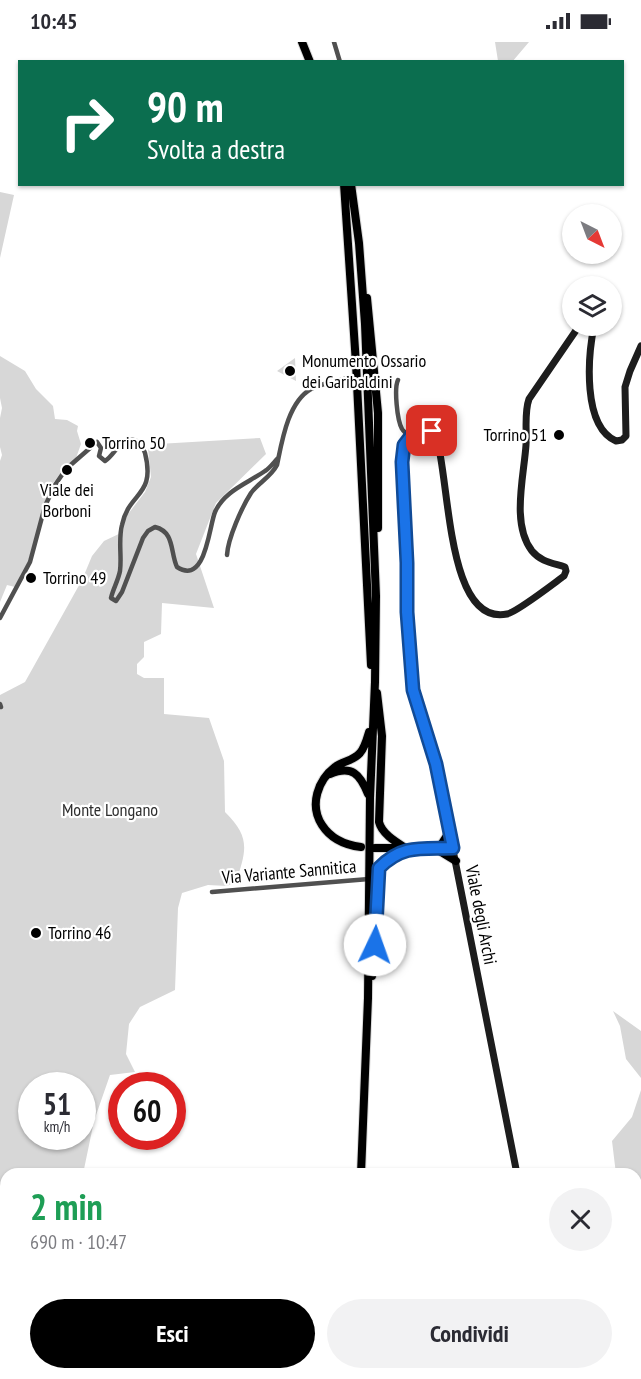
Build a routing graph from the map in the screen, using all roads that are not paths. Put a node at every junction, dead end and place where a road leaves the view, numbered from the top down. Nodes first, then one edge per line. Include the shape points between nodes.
1 (302, 42) edge
2 (334, 42) edge
3 (309, 60) edge
4 (339, 60) edge
5 (344, 186) edge
6 (351, 186) edge
7 (572, 336) edge
8 (593, 336) edge
9 (641, 346) edge
10 (357, 376) junction
11 (398, 380) dead end
12 (408, 436) junction
13 (278, 458) junction
14 (227, 555) dead end
15 (0, 618) edge
16 (375, 682) junction
17 (373, 700) junction
18 (373, 722) junction
19 (326, 776) junction
20 (370, 798) junction
21 (450, 831) junction
22 (361, 848) dead end
23 (375, 848) dead end
24 (453, 848) junction
25 (407, 849) junction
26 (434, 849) junction
27 (456, 861) junction
28 (369, 879) junction
29 (212, 892) dead end
30 (368, 998) junction
31 (361, 1168) edge
32 (516, 1168) edge

1 - 3 main road
2 - 4 street
5 - 10 main road
6 - 16 main road via 365,324 376,596
7 - 12 main road via 528,403 520,501 530,548 541,559 565,567 566,573 513,612 487,612 467,587 457,560 436,436 421,429
8 - 9 main road via 592,407 604,432 614,440 626,437 625,387
10 - 13 street via 319,386 299,399
10 - 17 main road
11 - 12 street via 395,385 399,420
12 - 21 main road, Viale degli Archi via 402,462 410,670
13 - 14 street via 274,471 252,492
13 - 15 street via 220,502 197,566 179,569 165,533 155,527 148,531 116,601 111,598 120,569 121,526 126,511 144,488 148,469 138,441 123,442 105,461 99,456 101,448 97,442 66,469 55,485 27,569
16 - 17 main road
16 - 25 main road via 381,736 379,822 385,832
17 - 18 main road
18 - 19 main road via 360,752
18 - 20 main road
19 - 20 main road via 338,771 358,775
19 - 22 main road via 316,797 320,822 335,839
20 - 28 main road
21 - 24 main road, Viale degli Archi
21 - 26 main road
23 - 25 main road
24 - 26 main road
24 - 27 main road, Viale degli Archi
25 - 26 main road
25 - 30 main road via 378,871 374,963
26 - 27 main road
27 - 32 main road, Viale degli Archi
28 - 29 street, Via Variante Sannitica
28 - 30 main road
30 - 31 main road

